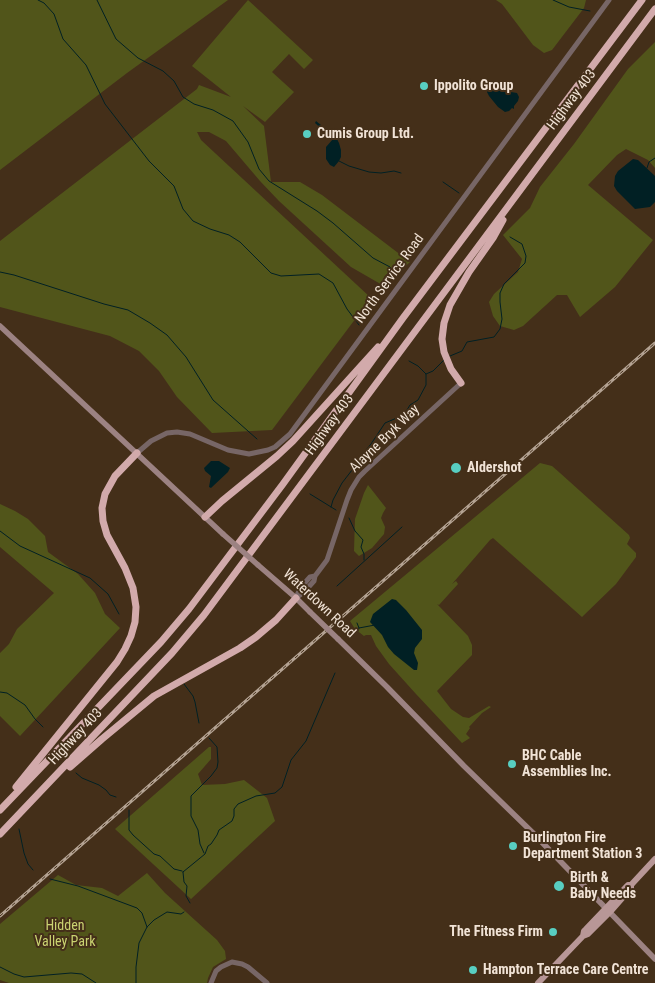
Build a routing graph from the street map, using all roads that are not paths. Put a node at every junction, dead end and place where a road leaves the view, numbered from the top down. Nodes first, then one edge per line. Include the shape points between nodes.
1 (609, 0) edge
2 (642, 0) edge
3 (655, 9) edge
4 (520, 192) junction
5 (403, 318) junction
6 (0, 326) edge
7 (461, 383) joint
8 (137, 453) junction
9 (205, 517) junction
10 (296, 598) junction
11 (0, 806) edge
12 (26, 808) junction
13 (0, 810) edge
14 (0, 834) edge
15 (655, 859) edge
16 (608, 909) junction
17 (655, 959) edge
18 (211, 983) edge
19 (267, 983) edge
20 (538, 983) edge

1 - 8 street, North Service Road via 286,438 275,447 249,454 228,450 190,434 172,432 156,437
2 - 5 highway, Highway 403
3 - 4 highway, Highway 403
4 - 7 highway via 450,305 442,343 446,358
4 - 12 highway, Highway 403 via 204,615
5 - 9 highway via 293,441
5 - 13 highway, Highway 403 via 189,609
6 - 8 main road, Waterdown Road
7 - 10 street, Alayne Bryk Way via 356,482 330,555 314,581
8 - 9 main road, Waterdown Road
8 - 11 highway via 115,476 102,508 107,535 133,588 136,607 131,636 117,662
9 - 10 main road, Waterdown Road, bridge
10 - 12 highway via 256,638 154,696
10 - 16 main road, Waterdown Road, bridge
12 - 14 highway, Highway 403
15 - 16 main road
16 - 17 main road, Waterdown Road
16 - 20 main road via 588,934
18 - 19 street via 216,971 232,962 248,967

